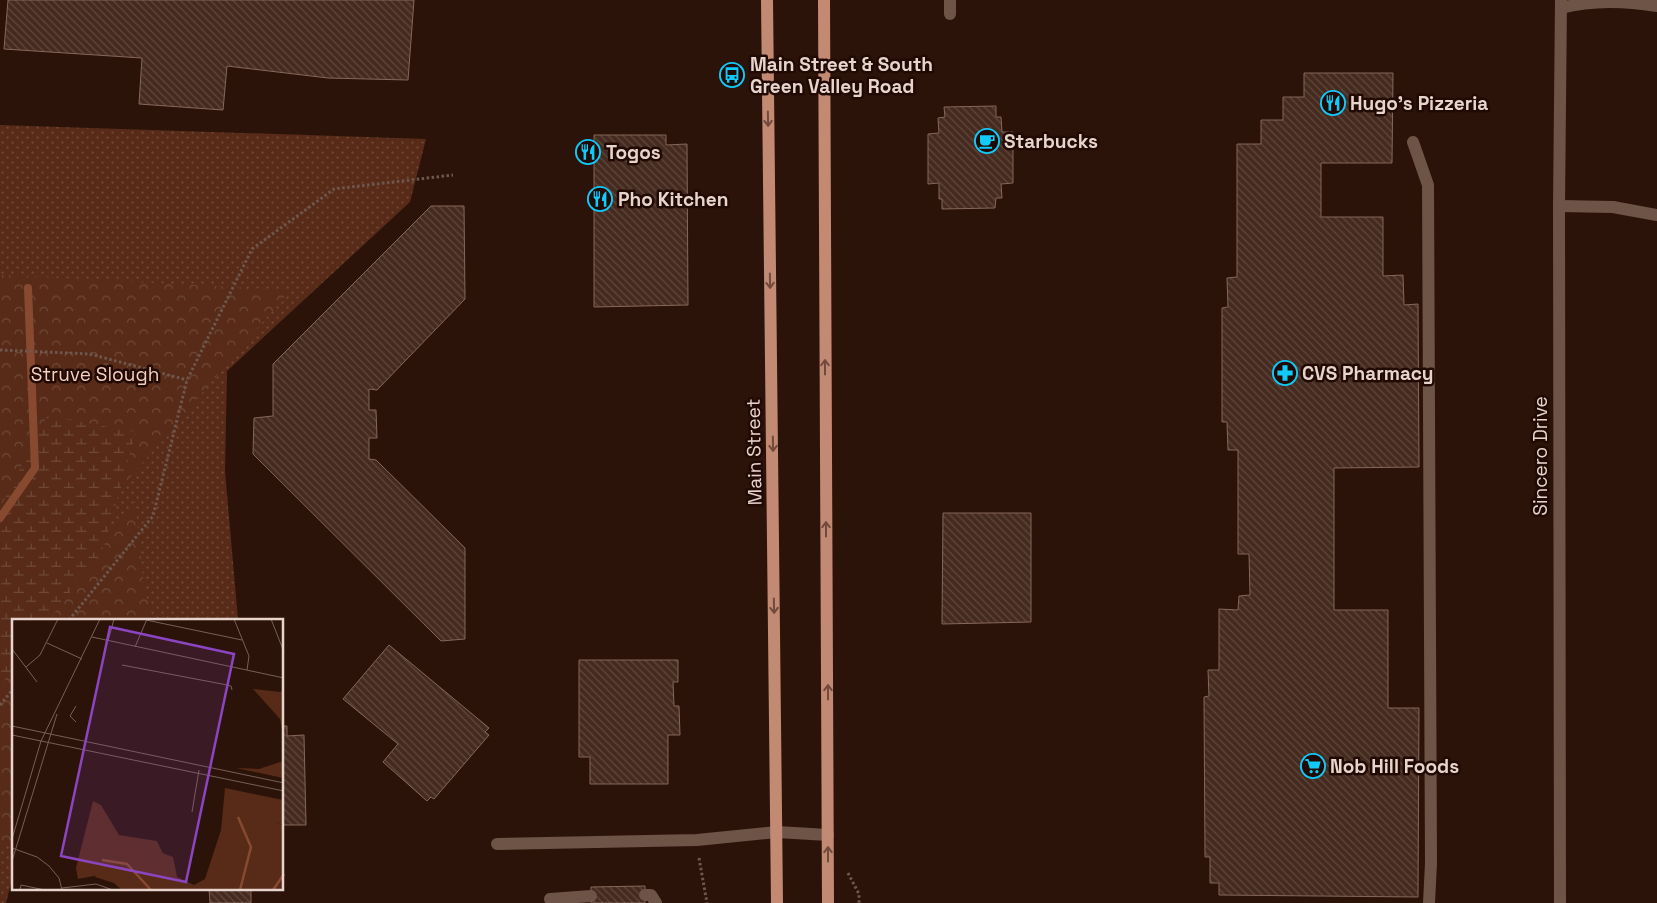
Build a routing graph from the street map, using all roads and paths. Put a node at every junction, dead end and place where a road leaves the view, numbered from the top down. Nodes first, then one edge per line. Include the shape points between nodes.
1 (767, 0) edge
2 (824, 0) edge
3 (950, 0) edge
4 (1561, 4) edge
5 (1657, 6) edge
6 (950, 14) dead end
7 (1413, 142) dead end
8 (453, 175) dead end
9 (1559, 206) junction
10 (1657, 215) edge
11 (0, 350) edge
12 (187, 380) junction
13 (70, 619) edge
14 (12, 690) edge
15 (0, 705) edge
16 (777, 832) junction
17 (828, 835) junction
18 (697, 840) junction
19 (497, 844) dead end
20 (859, 894) dead end
21 (645, 895) dead end
22 (591, 896) dead end
23 (550, 899) dead end
24 (656, 903) edge
25 (707, 903) edge
26 (777, 903) edge
27 (828, 903) edge
28 (859, 903) edge
29 (1429, 903) edge
30 (1560, 903) edge

1 -> 16 main road, Main Street
17 -> 2 main road
3 - 6 street
4 - 5 street via 1609,0
4 - 9 street, Sincero Drive
7 - 29 street via 1428,185
8 - 12 path via 334,189 252,249
9 - 10 street via 1613,207
9 - 30 street, Sincero Drive
11 - 12 path via 90,354
12 - 13 path via 154,516
14 - 15 path
16 - 17 street
16 - 18 street
16 - 26 main road, Main Street
27 -> 17 main road
18 - 19 street
18 - 25 path
20 - 28 path
21 - 24 street via 651,895
22 - 23 street

